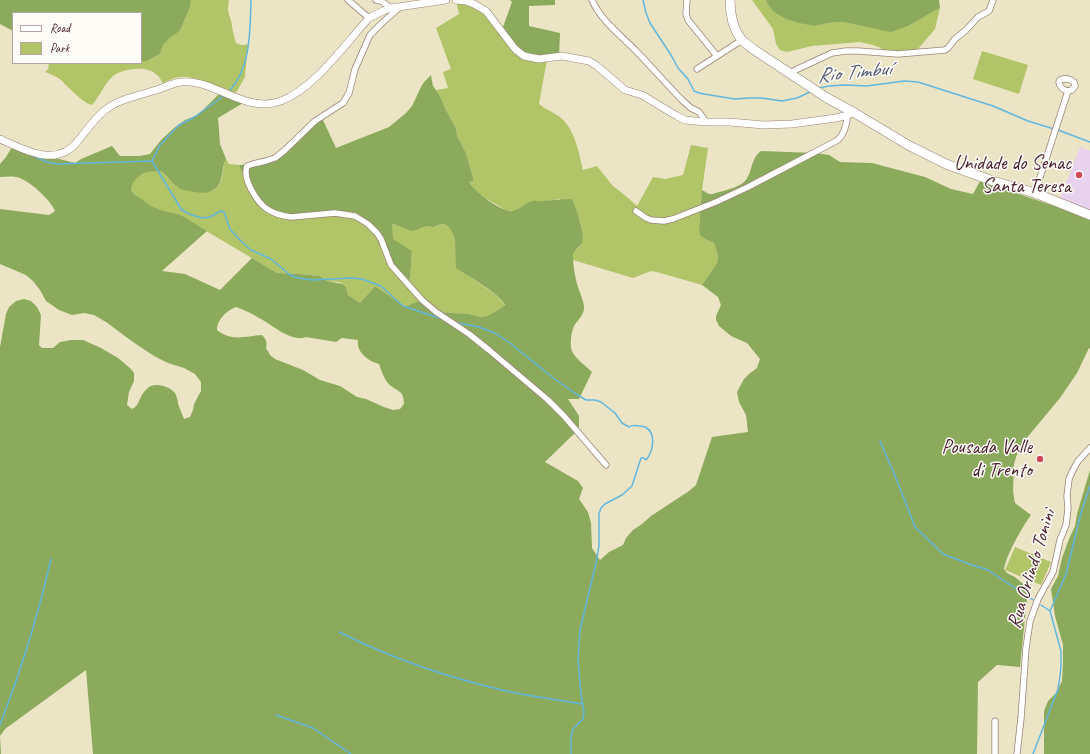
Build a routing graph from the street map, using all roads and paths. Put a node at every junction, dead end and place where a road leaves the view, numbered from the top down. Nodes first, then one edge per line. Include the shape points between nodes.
1 (348, 0) edge
2 (376, 0) edge
3 (446, 0) edge
4 (456, 0) edge
5 (592, 0) edge
6 (687, 0) edge
7 (730, 0) edge
8 (993, 0) edge
9 (401, 6) junction
10 (391, 8) junction
11 (369, 18) junction
12 (742, 40) junction
13 (717, 56) junction
14 (697, 69) dead end
15 (789, 73) junction
16 (1068, 91) dead end
17 (851, 114) junction
18 (706, 122) junction
19 (0, 139) edge
20 (1035, 193) junction
21 (636, 210) dead end
22 (1090, 215) edge
23 (1090, 448) edge
24 (606, 465) dead end
25 (996, 721) dead end
26 (995, 754) edge
27 (1016, 754) edge

1 - 11 street
2 - 10 street
3 - 9 street
4 - 18 street via 466,1 486,11 515,49 524,56 539,59 562,56 589,61 625,90 642,95 685,120
5 - 18 street via 605,21 683,101 699,112
6 - 13 street via 688,20
7 - 12 main road via 732,19
8 - 15 street via 989,11 978,17 945,50 898,54 858,51 832,53
9 - 10 street
9 - 24 street via 370,35 343,103 316,121 275,158 247,166 248,183 261,204 275,214 291,217 335,213 362,219 381,239 391,265 422,300 469,334 548,400
10 - 11 street
11 - 19 street via 311,82 281,101 270,104 248,102 203,85 177,83 111,106 95,120 72,148 60,155 28,152
12 - 13 street
12 - 15 main road
13 - 14 street
15 - 17 main road
16 - 20 street
17 - 18 street via 792,124
17 - 20 main road via 946,164
17 - 21 street via 838,140 716,202 664,221 651,220
20 - 22 main road
23 - 27 street, Rua Orlindo Tonini via 1078,460 1069,479 1066,525 1053,572 1038,599 1030,621
25 - 26 street

